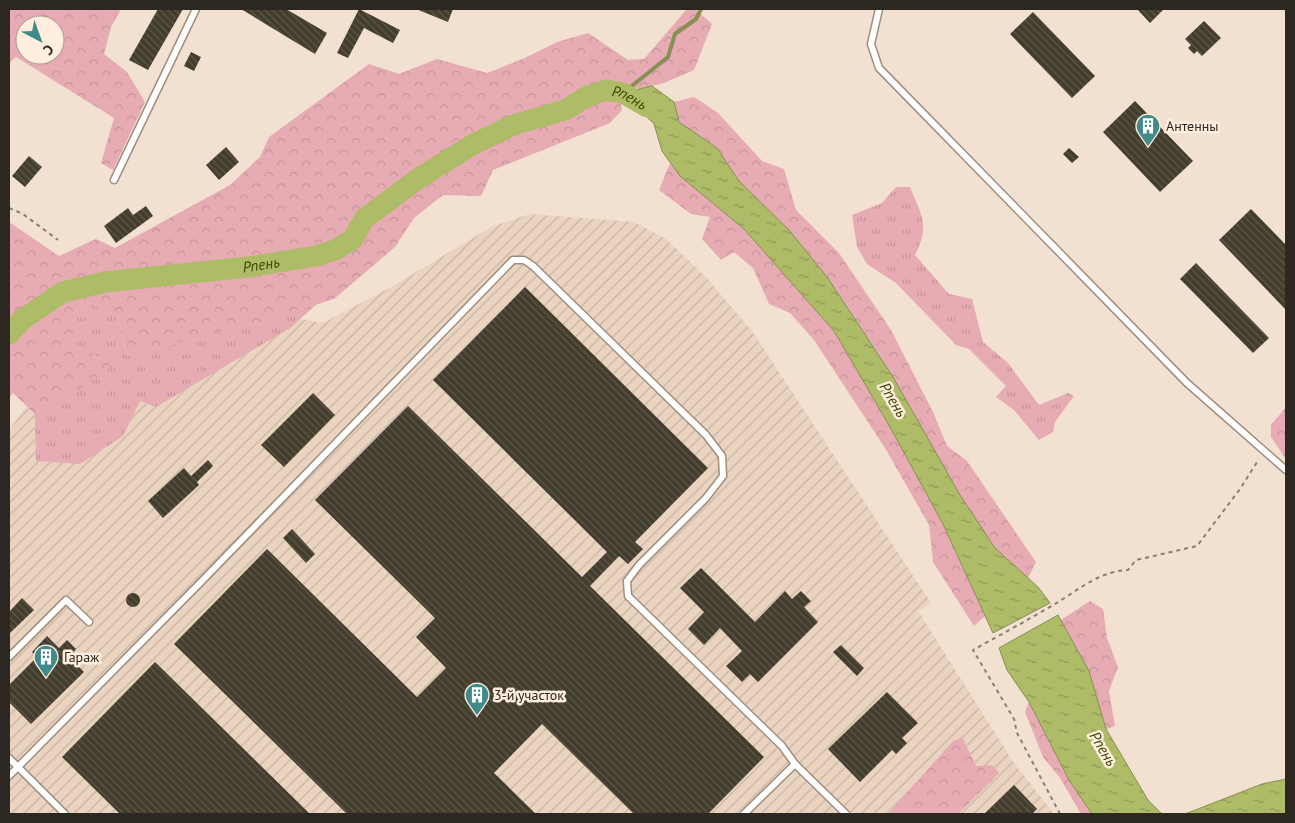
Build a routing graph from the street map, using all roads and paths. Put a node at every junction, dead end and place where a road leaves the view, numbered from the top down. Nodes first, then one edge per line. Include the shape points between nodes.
1 (196, 9) edge
2 (879, 9) edge
3 (114, 180) dead end
4 (9, 208) edge
5 (16, 211) junction
6 (9, 212) edge
7 (58, 240) dead end
8 (1264, 451) junction
9 (1286, 470) edge
10 (89, 622) dead end
11 (9, 657) edge
12 (9, 758) edge
13 (795, 764) junction
14 (18, 767) junction
15 (9, 776) edge
16 (65, 814) edge
17 (744, 814) edge
18 (846, 814) edge
19 (1060, 814) edge

1 - 3 lane
2 - 8 lane via 871,44 879,68 1187,383
4 - 5 path
5 - 6 path
5 - 7 path
8 - 9 lane
8 - 19 path via 1197,546 1136,560 1128,570 1082,585 973,650 1014,719 1016,733
10 - 11 lane via 66,600
12 - 14 lane
13 - 14 lane via 782,746 628,596 627,581 639,565 706,498 722,476 722,456 706,436 533,266 524,260 513,260
13 - 17 lane
13 - 18 lane
14 - 15 lane
14 - 16 lane

